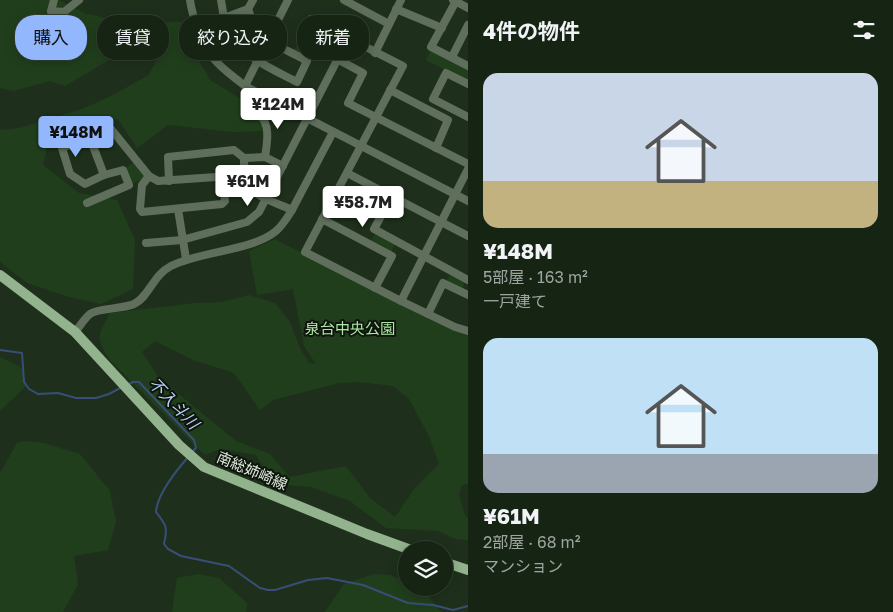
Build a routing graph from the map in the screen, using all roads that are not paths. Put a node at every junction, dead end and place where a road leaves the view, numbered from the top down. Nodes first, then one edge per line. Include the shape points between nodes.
1 (54, 0) edge
2 (79, 0) edge
3 (190, 0) edge
4 (221, 0) edge
5 (254, 0) edge
6 (288, 0) edge
7 (344, 0) edge
8 (455, 1) edge
9 (399, 3) edge
10 (468, 8) edge
11 (248, 10) junction
12 (250, 15) edge
13 (280, 15) edge
14 (389, 24) junction
15 (468, 25) edge
16 (442, 28) junction
17 (287, 50) edge
18 (369, 50) edge
19 (376, 53) junction
20 (452, 58) junction
21 (337, 60) joint
22 (257, 61) joint
23 (468, 66) edge
24 (468, 84) edge
25 (245, 86) junction
26 (390, 90) junction
27 (259, 115) dead end
28 (376, 117) junction
29 (468, 117) edge
30 (308, 118) junction
31 (333, 132) junction
32 (90, 138) junction
33 (361, 146) junction
34 (436, 148) junction
35 (265, 157) junction
36 (244, 158) junction
37 (468, 164) edge
38 (283, 166) junction
39 (468, 169) edge
40 (347, 173) junction
41 (104, 175) junction
42 (245, 175) junction
43 (148, 176) junction
44 (224, 177) junction
45 (169, 181) junction
46 (455, 195) junction
47 (392, 196) junction
48 (266, 197) junction
49 (468, 201) edge
50 (87, 202) dead end
51 (178, 209) junction
52 (292, 210) junction
53 (322, 219) junction
54 (441, 222) junction
55 (468, 236) edge
56 (182, 240) junction
57 (146, 244) dead end
58 (424, 256) junction
59 (186, 259) junction
60 (0, 275) edge
61 (468, 280) edge
62 (375, 288) junction
63 (468, 296) edge
64 (401, 301) junction
65 (428, 314) junction
66 (468, 331) edge
67 (75, 332) junction
68 (398, 545) edge
69 (453, 565) edge
70 (468, 570) edge

1 - 2 street via 51,11 64,12
3 - 25 street via 211,56
4 - 11 street via 224,18
5 - 11 street
6 - 13 street
7 - 14 street
8 - 10 street
8 - 16 street
9 - 14 street
9 - 16 street
11 - 12 street
14 - 19 street
15 - 20 street
16 - 20 street via 432,47
17 - 22 street via 308,60 297,82
18 - 19 street
19 - 26 street via 403,66
20 - 23 street
21 - 28 street via 363,73 348,103
21 - 30 street
22 - 25 street
24 - 29 street via 446,73 433,99
25 - 30 street
26 - 28 street
26 - 34 street via 448,120
27 - 35 street via 265,121 267,132
28 - 33 street
28 - 34 street
30 - 31 street
30 - 38 street
31 - 33 street
31 - 52 street
32 - 41 street
32 - 41 street via 62,148 70,174 85,184
32 - 43 street via 111,129
33 - 40 street
33 - 46 street
34 - 37 street
35 - 36 street
35 - 38 street
36 - 42 street
36 - 45 street via 234,150 168,157
38 - 48 street
39 - 46 street
40 - 47 street
40 - 53 street
41 - 50 street via 123,170 129,185
42 - 44 street
42 - 48 street via 249,186
43 - 45 street via 158,181
43 - 51 street via 142,185 142,212
44 - 45 street
44 - 51 street via 222,204
46 - 49 street
46 - 54 street
47 - 54 street
47 - 58 street via 374,230
48 - 52 street
48 - 56 street via 259,212 247,222
51 - 56 street
52 - 59 street via 285,222 268,237
53 - 62 street via 392,256
53 - 62 street via 305,252
54 - 55 street
54 - 58 street
56 - 57 street
56 - 59 street
58 - 61 street
58 - 64 street
59 - 67 street via 157,276 136,303 91,313
60 - 67 main road, 南総姉崎線
62 - 64 street
63 - 65 street via 443,283
64 - 65 street
65 - 66 street
67 - 68 main road, 南総姉崎線 via 179,445 204,467
69 - 70 main road

